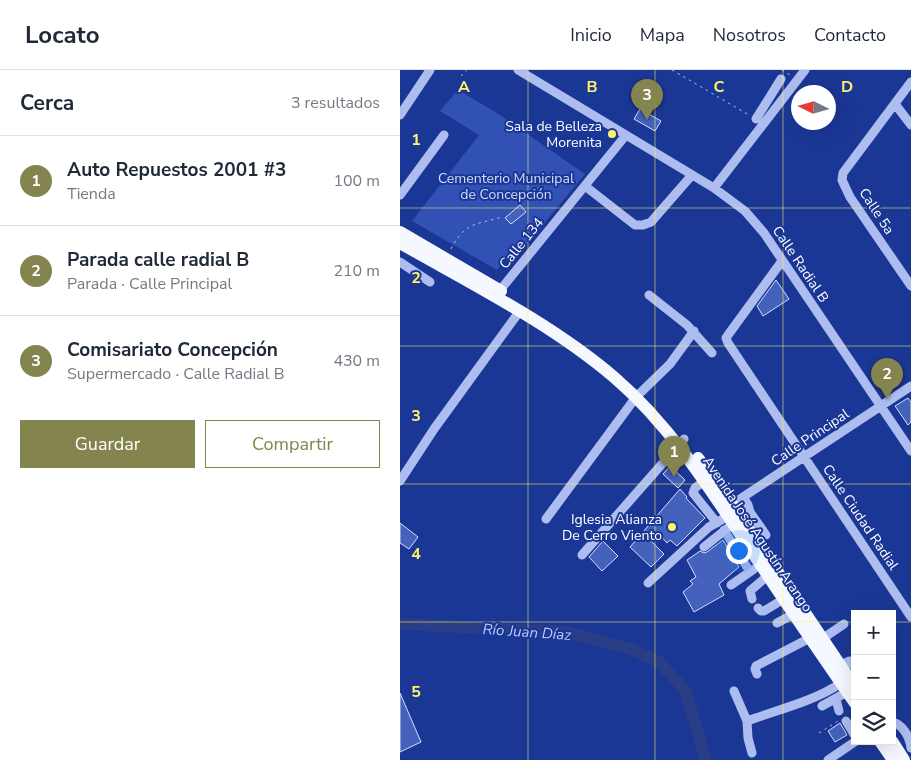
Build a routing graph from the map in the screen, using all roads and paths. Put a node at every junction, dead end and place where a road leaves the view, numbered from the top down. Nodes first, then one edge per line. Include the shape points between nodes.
1 (430, 70) edge
2 (467, 70) edge
3 (518, 70) edge
4 (672, 70) edge
5 (805, 70) edge
6 (530, 74) edge
7 (781, 75) edge
8 (461, 76) dead end
9 (798, 79) junction
10 (911, 82) edge
11 (895, 104) junction
12 (400, 115) edge
13 (761, 116) junction
14 (911, 125) edge
15 (444, 135) dead end
16 (626, 135) junction
17 (692, 174) junction
18 (585, 186) junction
19 (714, 188) junction
20 (400, 194) edge
21 (502, 216) dead end
22 (401, 237) edge
23 (446, 259) junction
24 (782, 261) junction
25 (400, 262) edge
26 (430, 282) dead end
27 (911, 286) edge
28 (497, 294) junction
29 (648, 295) dead end
30 (518, 312) junction
31 (694, 331) junction
32 (712, 353) dead end
33 (911, 386) edge
34 (638, 394) junction
35 (881, 406) junction
36 (681, 441) junction
37 (911, 451) edge
38 (805, 458) junction
39 (400, 481) edge
40 (546, 519) dead end
41 (735, 519) junction
42 (766, 535) dead end
43 (704, 547) dead end
44 (582, 555) dead end
45 (765, 568) junction
46 (648, 583) dead end
47 (731, 585) dead end
48 (788, 596) junction
49 (752, 598) dead end
50 (758, 608) dead end
51 (798, 611) junction
52 (911, 617) edge
53 (777, 623) dead end
54 (844, 624) dead end
55 (816, 638) junction
56 (851, 663) edge
57 (840, 665) junction
58 (756, 674) dead end
59 (845, 690) edge
60 (734, 691) dead end
61 (853, 700) edge
62 (822, 706) dead end
63 (842, 717) junction
64 (747, 721) junction
65 (896, 723) edge
66 (851, 730) edge
67 (819, 733) dead end
68 (852, 745) edge
69 (883, 745) edge
70 (895, 745) edge
71 (911, 748) edge
72 (752, 753) dead end
73 (841, 756) edge
74 (828, 760) edge
75 (893, 760) edge
76 (904, 760) edge

1 - 12 street
2 - 8 path
3 - 6 street, Calle Radial B
4 - 13 path
5 - 9 street
6 - 16 street, Calle Radial B
7 - 9 path
7 - 13 street
9 - 13 street
10 - 11 street
11 - 14 street
11 - 27 street, Calle 5a via 843,173 842,180 850,197
13 - 19 street
15 - 20 street
16 - 17 street, Calle Radial B
16 - 18 street, Calle 134
17 - 18 street via 651,222 643,225 635,225
17 - 19 street, Calle Radial B
18 - 28 street, Calle 134
19 - 24 street, Calle Radial B via 745,211
21 - 23 path via 470,226 462,232
22 - 23 main road, Avenida José Agustín Arango
22 - 28 main road, Avenida José Agustín Arango
23 - 28 main road, Avenida José Agustín Arango
24 - 35 street, Calle Radial B
24 - 38 street, Calle Ciudad Radial via 726,338
25 - 26 street
28 - 30 main road, Avenida José Agustín Arango
28 - 34 main road, Avenida José Agustín Arango via 590,348 619,371
29 - 31 street
30 - 34 main road, Avenida José Agustín Arango via 585,354
30 - 39 street
31 - 32 street
31 - 34 street via 670,364
33 - 35 street, Calle Principal
34 - 36 main road, Avenida José Agustín Arango
34 - 40 street
35 - 37 street, Calle Radial B
35 - 38 street, Calle Principal
36 - 41 main road, Avenida José Agustín Arango
36 - 44 street
38 - 41 street, Calle Principal
38 - 52 street, Calle Ciudad Radial
41 - 42 street
41 - 43 street
41 - 45 main road, Avenida José Agustín Arango
41 - 46 street via 708,527
45 - 47 street
45 - 48 main road, Avenida José Agustín Arango
45 - 49 street via 750,591
48 - 50 street via 764,611
48 - 51 main road, Avenida José Agustín Arango
51 - 53 street
51 - 55 main road, Avenida José Agustín Arango
54 - 55 street
55 - 57 main road, Avenida José Agustín Arango
55 - 58 street via 756,666
55 - 59 main road, Avenida José Agustín Arango
56 - 57 street
57 - 59 main road, Avenida José Agustín Arango
59 - 61 main road, Avenida José Agustín Arango
59 - 62 street
59 - 63 street
59 - 64 street via 828,691
60 - 64 street
63 - 66 street
63 - 67 path
64 - 72 street
65 - 71 street via 910,739
68 - 73 street
69 - 75 main road
70 - 76 main road
73 - 74 street

